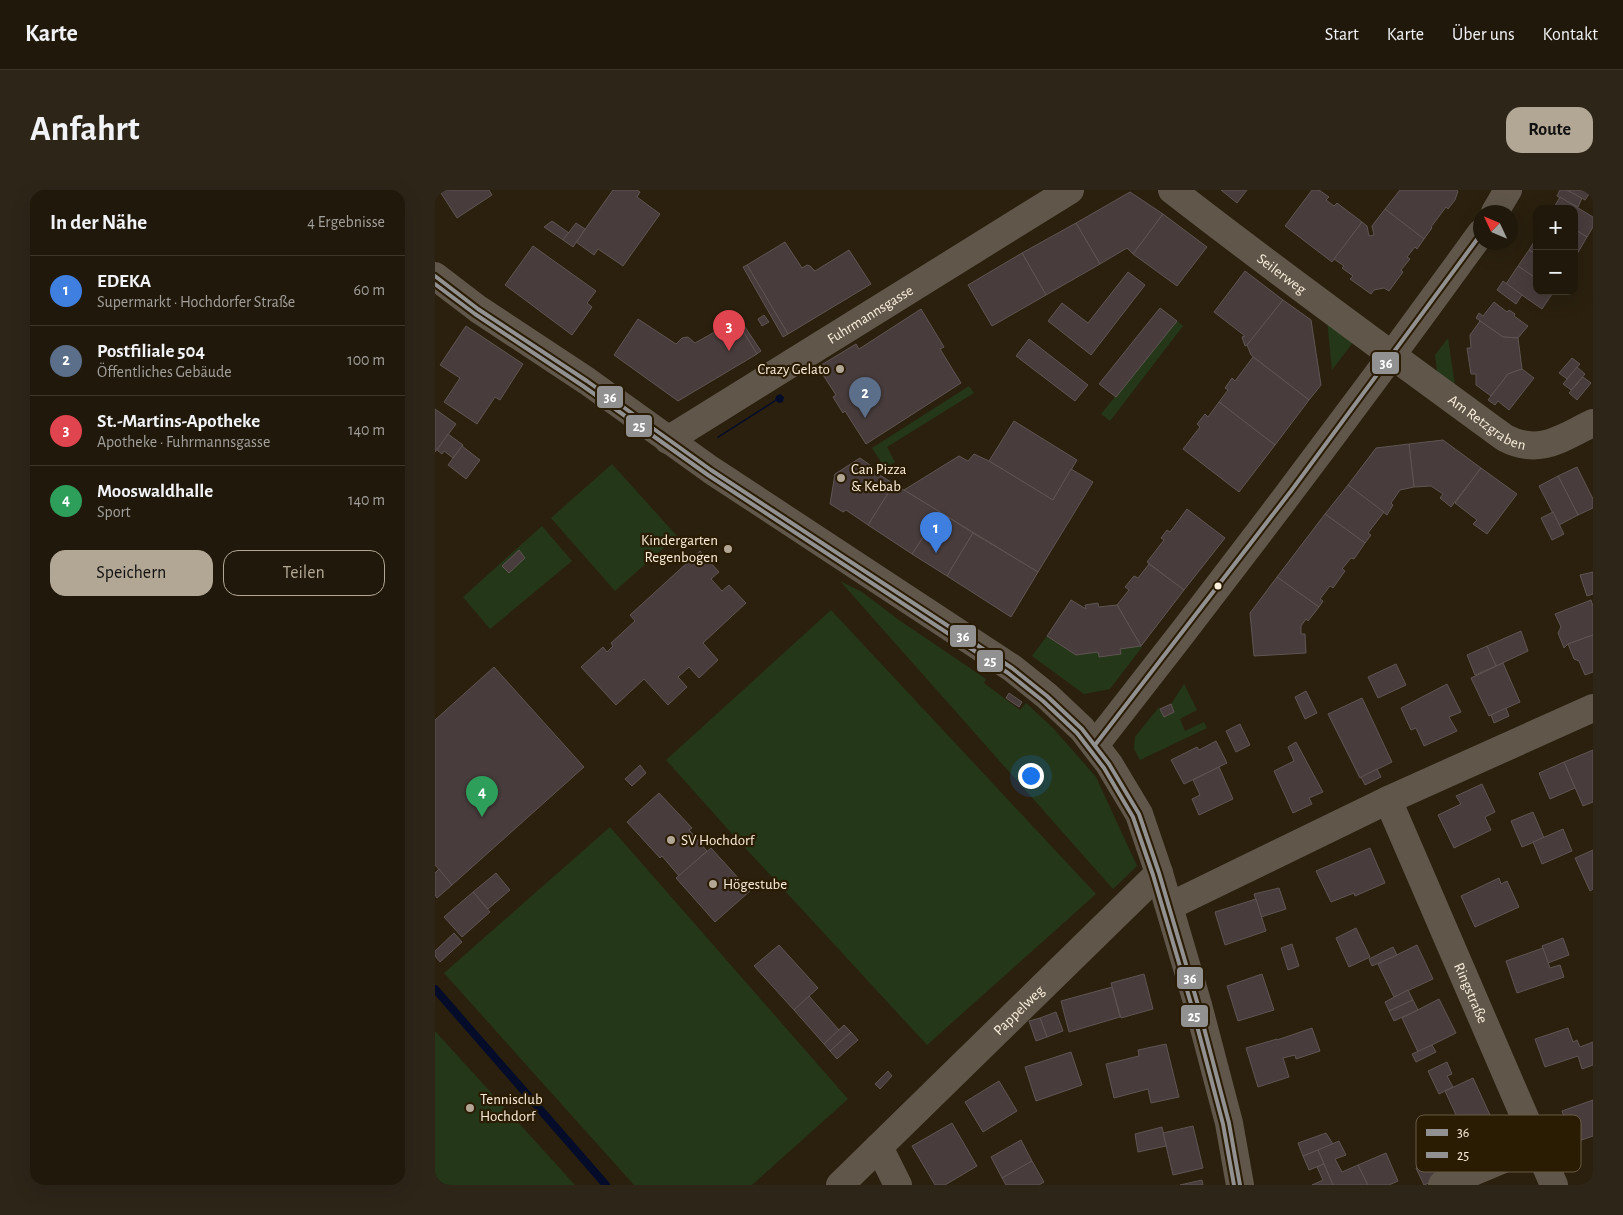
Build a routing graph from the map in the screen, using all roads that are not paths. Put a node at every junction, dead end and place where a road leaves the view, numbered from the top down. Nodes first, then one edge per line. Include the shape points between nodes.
1 (1070, 190) edge
2 (1171, 190) edge
3 (1508, 190) edge
4 (1499, 205) edge
5 (1473, 244) edge
6 (435, 276) edge
7 (1391, 355) junction
8 (1593, 423) edge
9 (668, 440) junction
10 (1593, 708) edge
11 (1095, 745) junction
12 (1389, 800) junction
13 (1159, 873) junction
14 (1170, 906) junction
15 (1524, 1115) edge
16 (879, 1147) junction
17 (1472, 1172) edge
18 (1548, 1172) edge
19 (840, 1185) edge
20 (899, 1185) edge
21 (1241, 1185) edge
22 (1441, 1185) edge
23 (1554, 1185) edge

1 - 9 street, Fuhrmannsgasse
2 - 7 street, Seilerweg
3 - 4 street
5 - 7 street
6 - 9 street
7 - 8 street, Am Retzgraben via 1517,444 1532,447 1550,444
7 - 11 street
9 - 11 street via 1012,668 1047,696
10 - 12 street
11 - 13 street via 1139,814
12 - 14 street
12 - 15 street, Ringstraße
13 - 14 street
13 - 16 street, Pappelweg
14 - 21 street via 1229,1123
16 - 19 street, Pappelweg
16 - 20 street
17 - 22 street
18 - 23 street, Ringstraße

